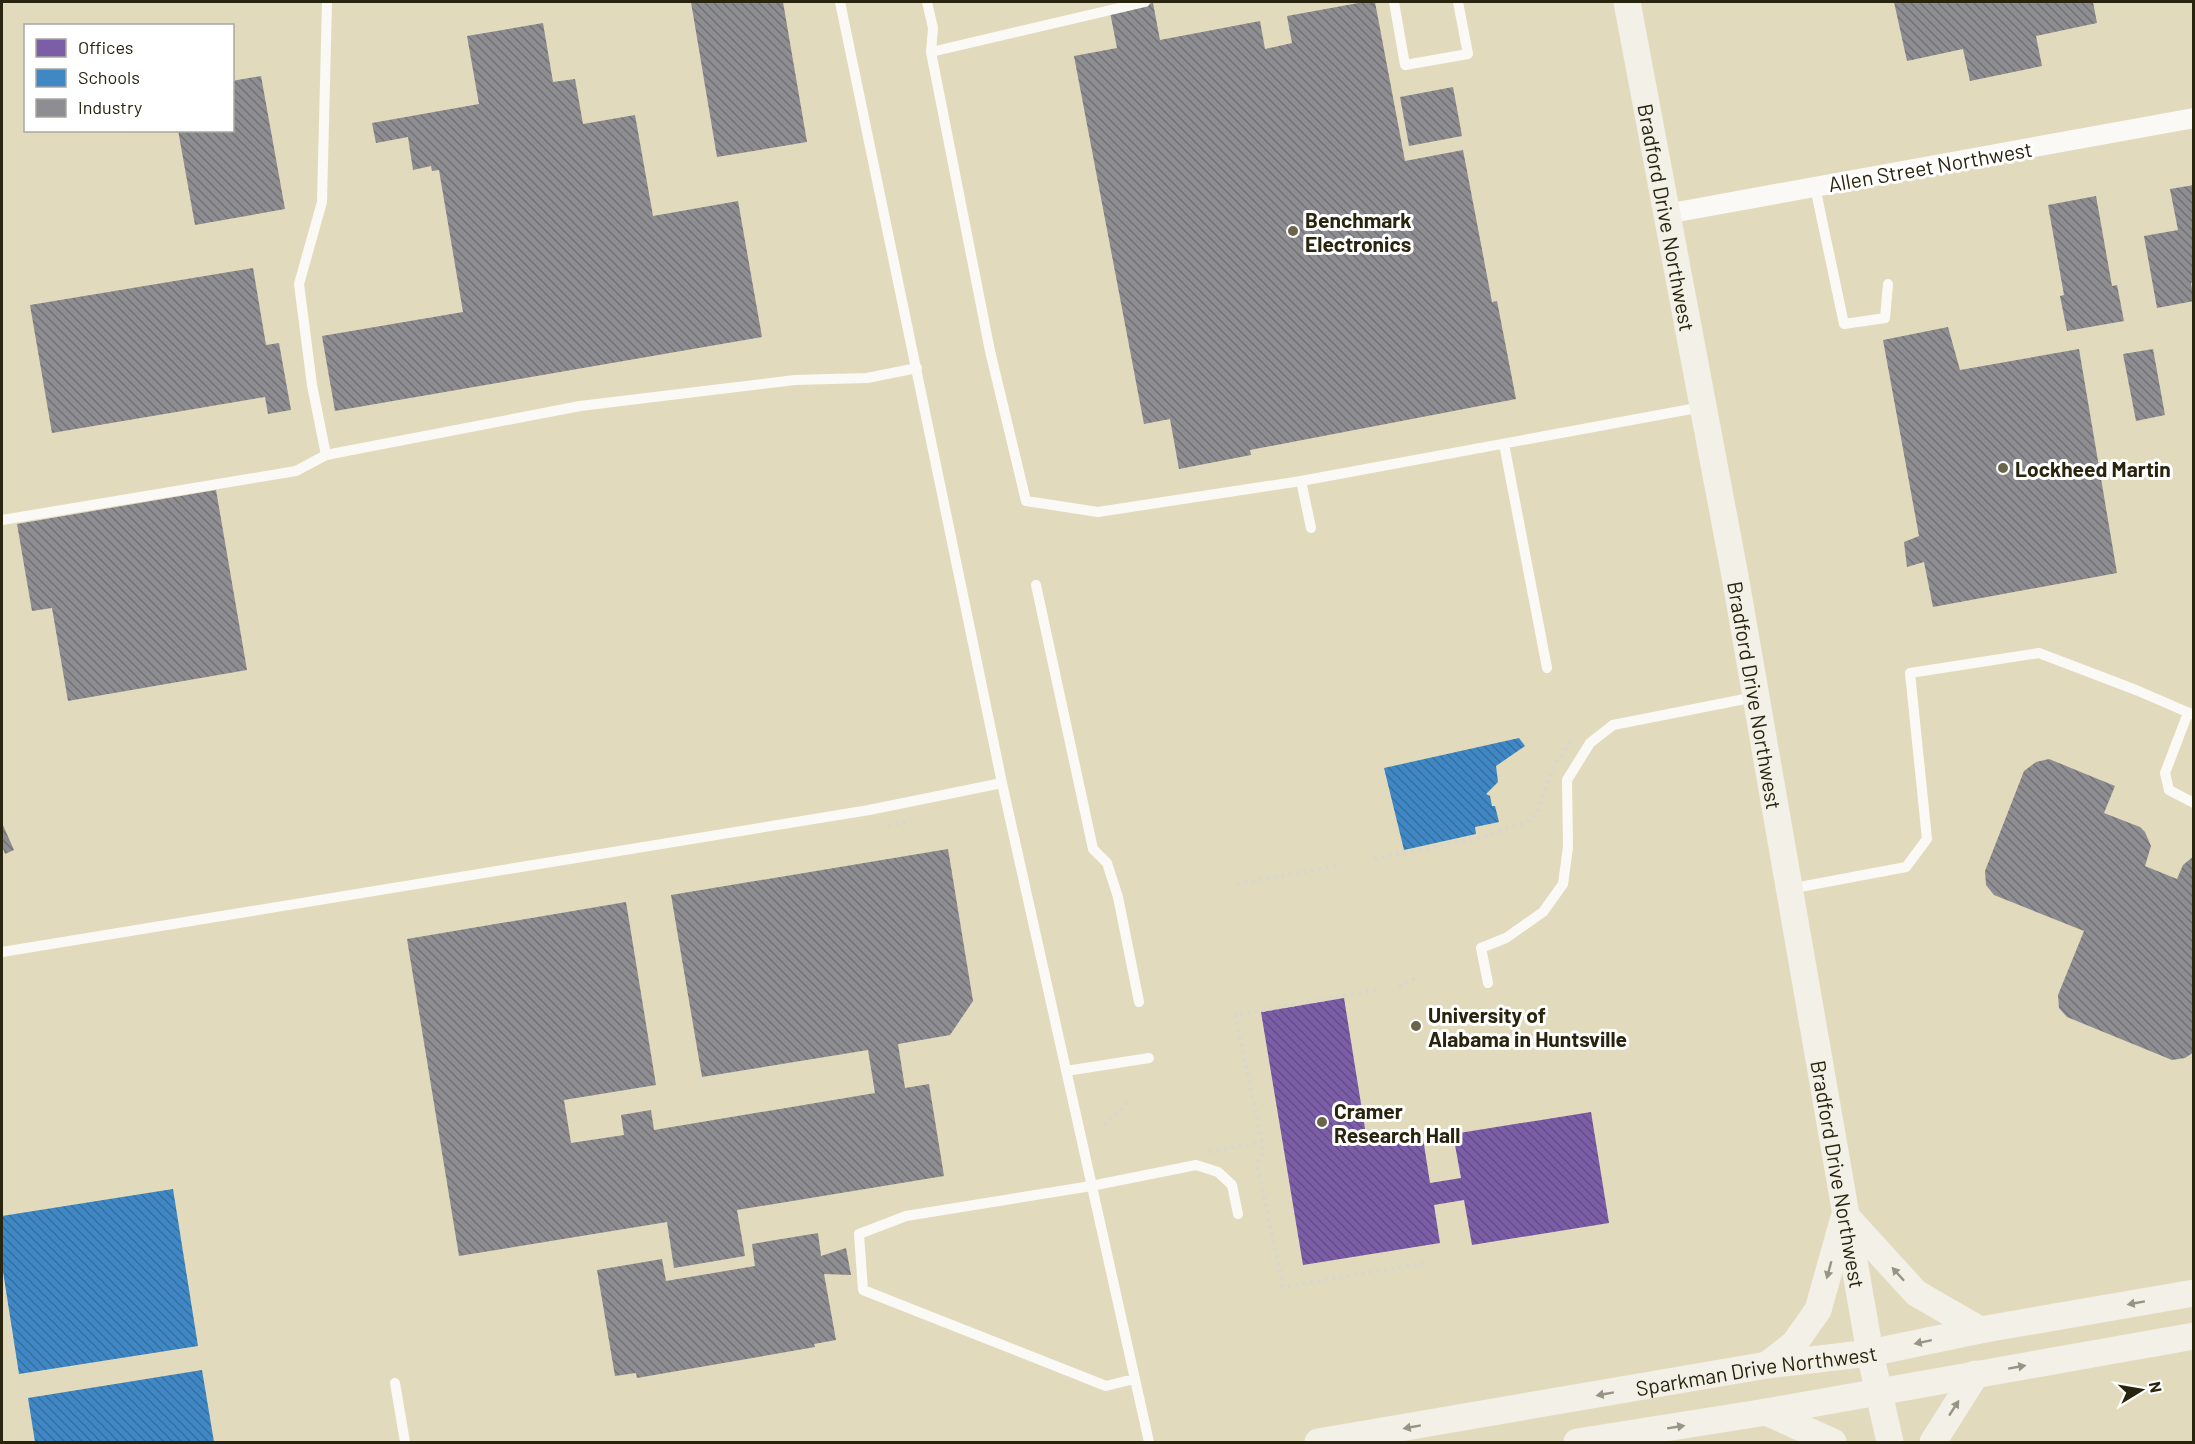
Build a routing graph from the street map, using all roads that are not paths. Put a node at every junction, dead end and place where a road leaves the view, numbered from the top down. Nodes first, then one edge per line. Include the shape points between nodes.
1 (328, 2) edge
2 (840, 2) edge
3 (939, 2) edge
4 (1145, 2) edge
5 (1394, 2) edge
6 (1458, 2) edge
7 (1627, 2) edge
8 (927, 3) edge
9 (931, 52) junction
10 (2193, 118) edge
11 (1815, 187) junction
12 (1666, 214) junction
13 (1888, 284) dead end
14 (917, 368) junction
15 (1703, 407) junction
16 (1504, 444) junction
17 (326, 455) junction
18 (1301, 481) junction
19 (2, 520) edge
20 (1311, 528) dead end
21 (1036, 585) dead end
22 (1547, 668) dead end
23 (1756, 697) junction
24 (2191, 714) edge
25 (1002, 783) junction
26 (2193, 803) edge
27 (1789, 889) junction
28 (2, 952) edge
29 (1488, 983) dead end
30 (1139, 1002) dead end
31 (1149, 1058) dead end
32 (1066, 1071) junction
33 (1091, 1186) junction
34 (1238, 1214) dead end
35 (1844, 1214) junction
36 (2193, 1293) edge
37 (1980, 1330) junction
38 (2193, 1336) edge
39 (1870, 1353) junction
40 (1767, 1365) junction
41 (1976, 1374) junction
42 (1134, 1380) junction
43 (395, 1383) dead end
44 (1877, 1391) junction
45 (1766, 1412) junction
46 (405, 1443) edge
47 (1149, 1443) edge
48 (1318, 1443) edge
49 (1577, 1443) edge
50 (1833, 1443) edge
51 (1890, 1443) edge
52 (1933, 1443) edge

1 - 17 lane via 322,202 299,284
2 - 14 lane
3 - 8 lane
4 - 9 lane
5 - 6 lane via 1405,65 1468,54
7 - 12 main road, Bradford Drive Northwest
8 - 9 lane via 933,28
9 - 18 lane via 990,351 1026,501 1098,512
10 - 11 street, Allen Street Northwest
11 - 12 street, Allen Street Northwest
11 - 13 lane via 1844,324 1885,318
12 - 15 main road, Bradford Drive Northwest
14 - 17 lane via 867,378 795,380 580,406
14 - 25 lane
15 - 16 lane
15 - 23 main road, Bradford Drive Northwest
16 - 18 lane
16 - 22 lane
17 - 19 lane via 296,471
18 - 20 lane
21 - 30 lane via 1093,849 1107,863 1118,897
23 - 27 main road, Bradford Drive Northwest
23 - 29 lane via 1613,725 1590,743 1567,780 1568,847 1563,884 1543,912 1506,938 1481,948
24 - 26 lane via 2165,773 2169,790
24 - 27 lane via 2039,653 1910,673 1927,839 1906,867
25 - 28 lane via 869,810
25 - 32 lane
27 - 35 main road, Bradford Drive Northwest
31 - 32 lane
32 - 33 lane
33 - 34 lane via 1196,1165 1218,1172 1232,1185
33 - 42 lane
33 - 42 lane via 906,1216 859,1234 863,1290 1106,1386
37 -> 35 main road via 1916,1293
35 - 39 main road, Bradford Drive Northwest
35 -> 40 main road via 1818,1310 1794,1344
36 -> 37 main road, Sparkman Drive Northwest
37 -> 39 main road, Sparkman Drive Northwest
41 -> 38 main road, Sparkman Drive Northwest
39 - 40 main road, Sparkman Drive Northwest
39 - 44 main road, Bradford Drive Northwest
40 -> 48 main road, Sparkman Drive Northwest
41 - 44 main road, Sparkman Drive Northwest
52 -> 41 main road
42 - 47 lane
43 - 46 lane
44 - 45 main road, Sparkman Drive Northwest
44 - 51 main road, Bradford Drive Northwest
49 -> 45 main road, Sparkman Drive Northwest
45 - 50 main road

